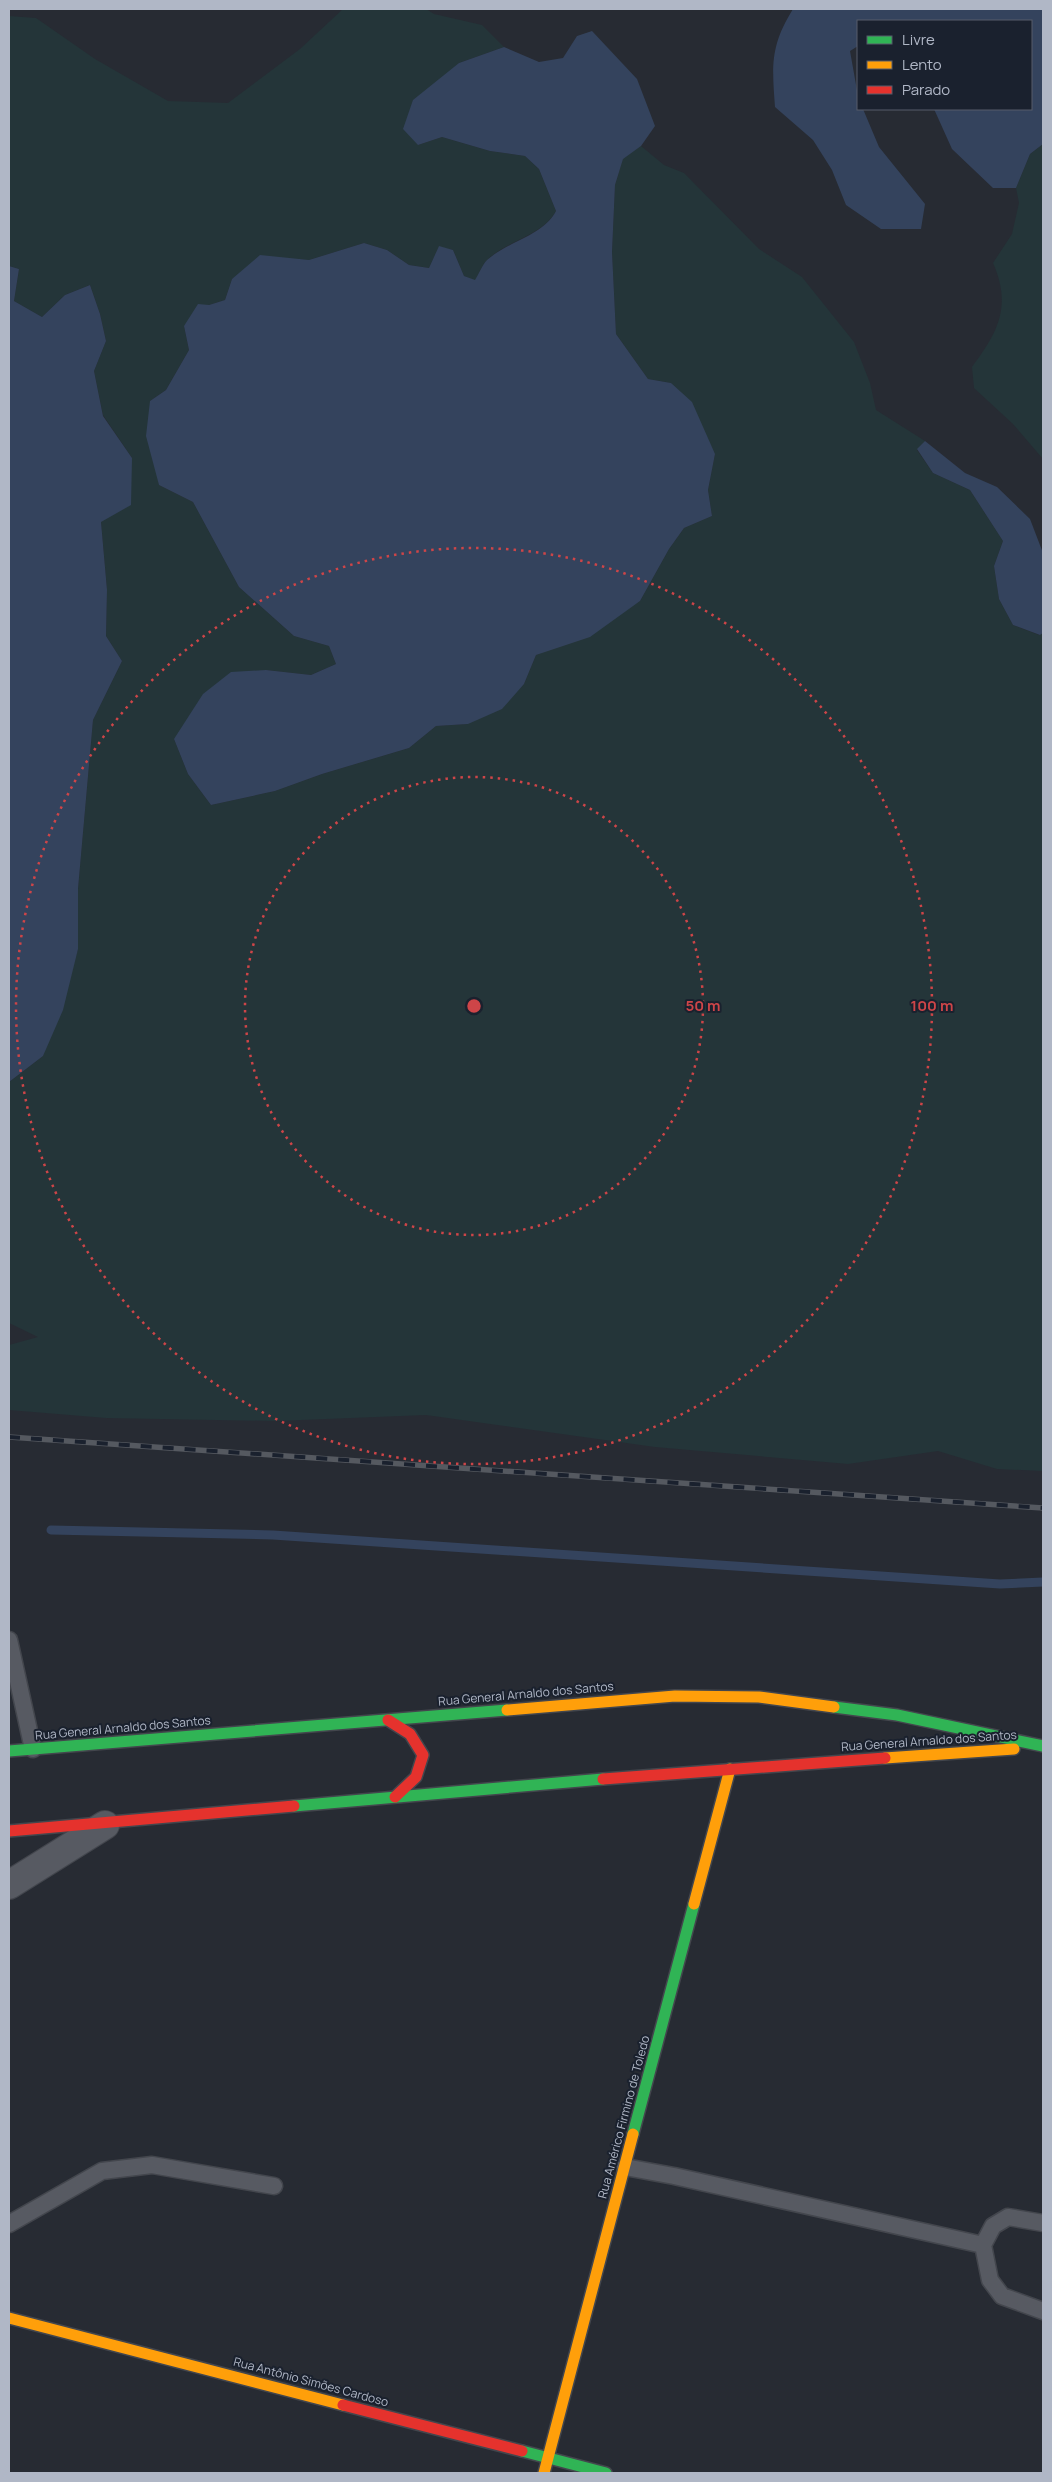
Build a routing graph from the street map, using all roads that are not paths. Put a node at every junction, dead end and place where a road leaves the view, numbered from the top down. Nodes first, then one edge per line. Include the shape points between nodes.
1 (9, 1640) edge
2 (388, 1720) junction
3 (1043, 1746) edge
4 (33, 1749) junction
5 (9, 1751) edge
6 (730, 1769) junction
7 (395, 1797) junction
8 (105, 1825) junction
9 (9, 1831) edge
10 (9, 1885) edge
11 (625, 2167) junction
12 (274, 2186) dead end
13 (1043, 2223) edge
14 (9, 2224) edge
15 (982, 2245) junction
16 (1043, 2311) edge
17 (9, 2318) edge
18 (548, 2458) junction
19 (544, 2473) edge
20 (606, 2473) edge

1 - 4 lane
2 - 3 street, Rua General Arnaldo dos Santos via 675,1696 759,1697 897,1715
2 - 4 street, Rua General Arnaldo dos Santos
2 - 7 street via 410,1734 423,1755 416,1777
3 - 6 street, Rua General Arnaldo dos Santos
4 - 5 street, Rua General Arnaldo dos Santos
6 - 7 street, Rua General Arnaldo dos Santos
6 - 11 street, Rua Américo Firmino de Toledo
7 - 8 street, Rua General Arnaldo dos Santos
8 - 9 street, Rua General Arnaldo dos Santos
8 - 10 street
11 - 15 lane
11 - 18 street, Rua Américo Firmino de Toledo
12 - 14 lane via 152,2164 102,2171
13 - 15 lane via 1008,2217 992,2226
15 - 16 lane via 990,2280 1002,2296
17 - 18 street, Rua Antônio Simões Cardoso
18 - 19 street, Rua Américo Firmino de Toledo
18 - 20 street, Rua Antônio Simões Cardoso

